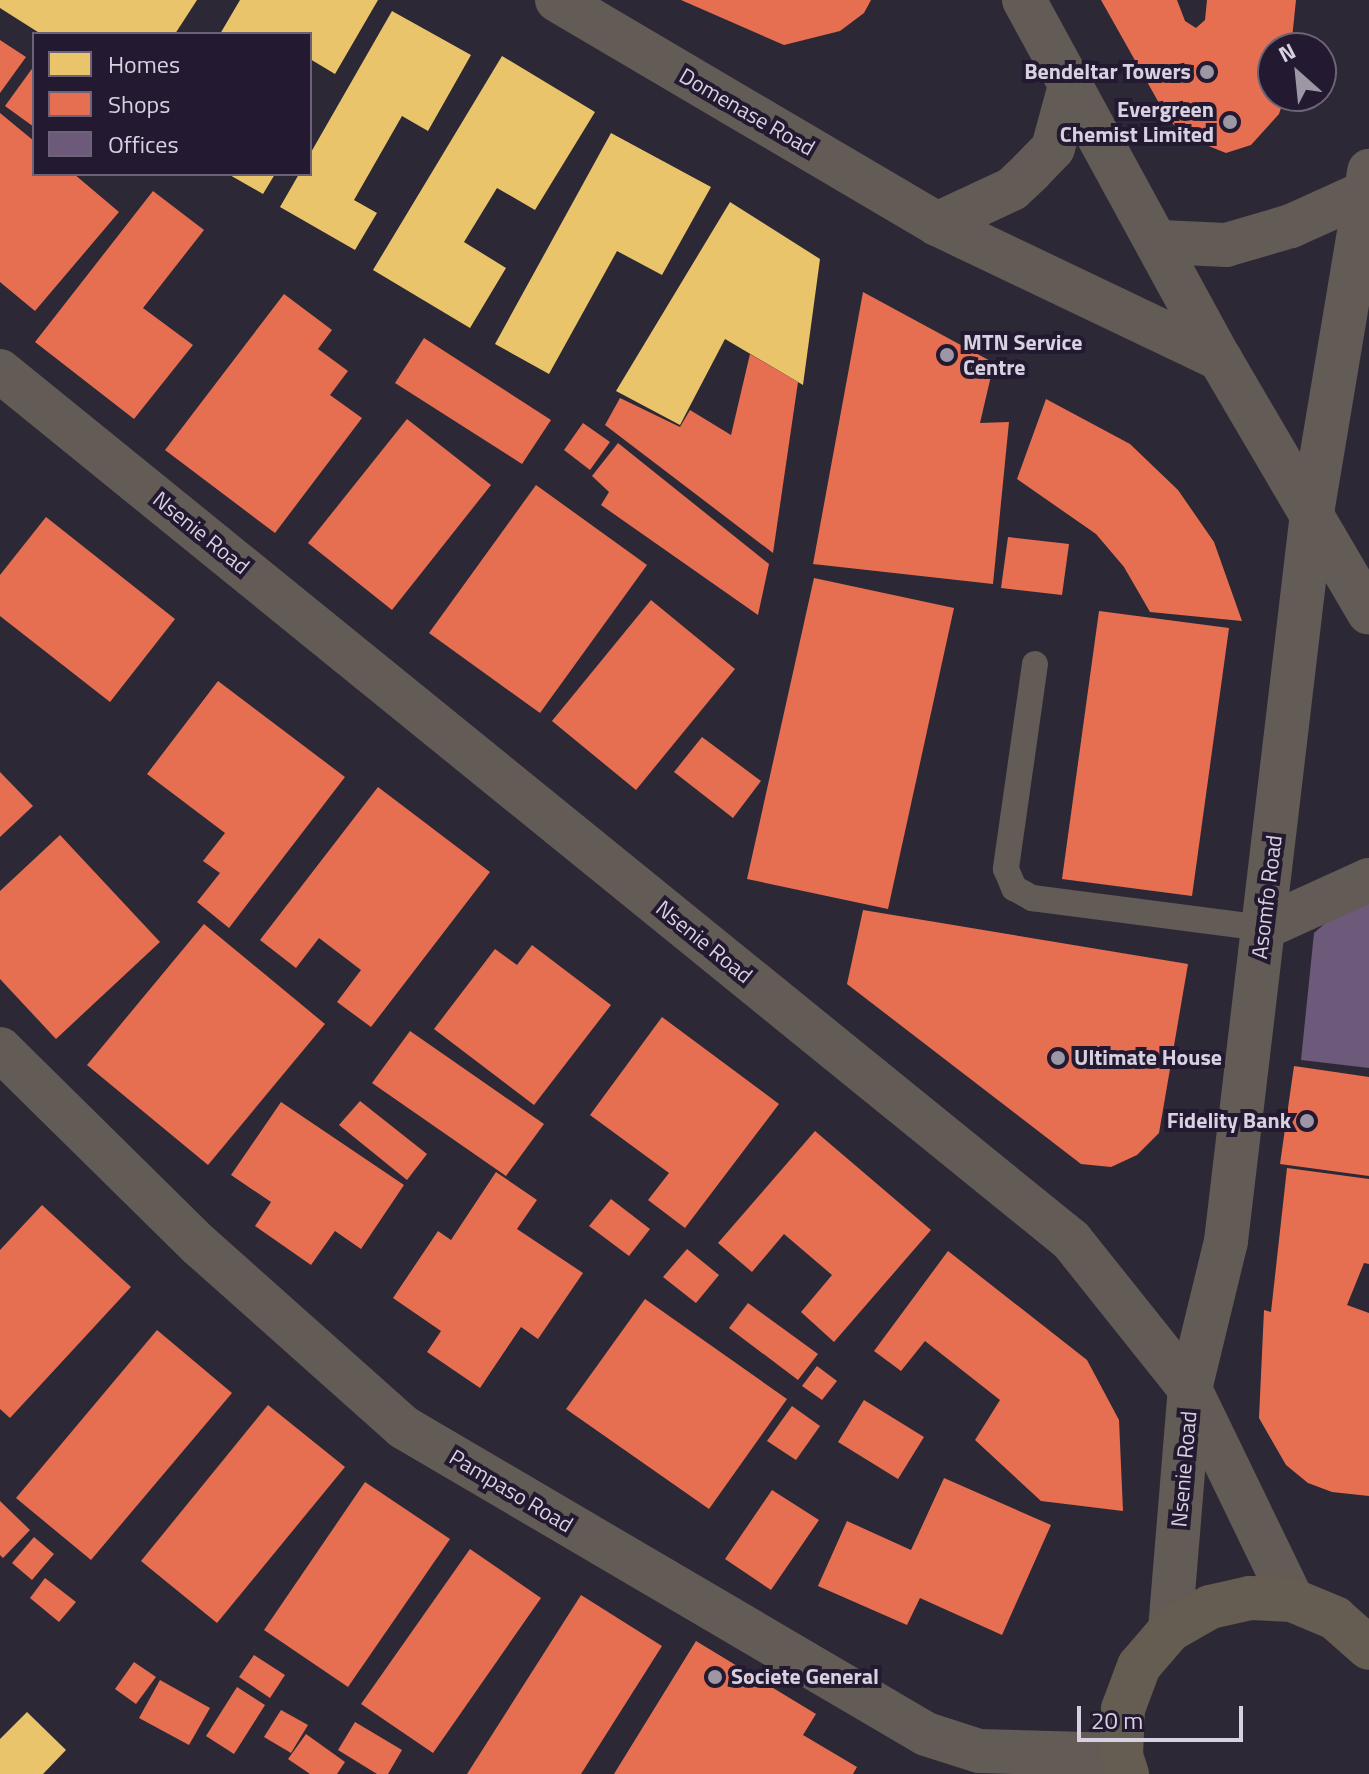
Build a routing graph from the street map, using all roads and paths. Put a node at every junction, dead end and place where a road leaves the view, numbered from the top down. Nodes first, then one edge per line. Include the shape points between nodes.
1 (557, 0) edge
2 (1024, 0) edge
3 (1071, 82) junction
4 (1367, 182) edge
5 (937, 224) junction
6 (1161, 242) junction
7 (1220, 359) junction
8 (0, 371) edge
9 (1312, 513) junction
10 (1369, 613) edge
11 (1035, 664) dead end
12 (1369, 880) edge
13 (1263, 928) junction
14 (0, 1049) edge
15 (1190, 1389) junction
16 (1292, 1600) junction
17 (1363, 1629) edge
18 (1170, 1630) junction
19 (1034, 1764) edge
20 (1124, 1765) edge

1 - 5 street, Domenase Road
2 - 3 street
3 - 5 street via 1053,148 1012,189
3 - 6 street
4 - 6 street via 1291,226 1226,245
4 - 9 street, Asomfo Road
5 - 7 street, Domenase Road
6 - 7 street
7 - 9 street
8 - 15 street, Nsenie Road via 1071,1240
9 - 10 street
9 - 13 street, Asomfo Road
11 - 13 lane via 1006,869 1014,888 1032,898
12 - 13 street
13 - 15 street, Asomfo Road via 1226,1241
14 - 19 street, Pampaso Road via 199,1245 403,1427 926,1734
15 - 16 street
15 - 18 street, Nsenie Road
16 - 17 street
16 - 18 street via 1250,1598 1210,1607
18 - 20 street via 1139,1666 1123,1709
19 - 20 street, Pampaso Road

